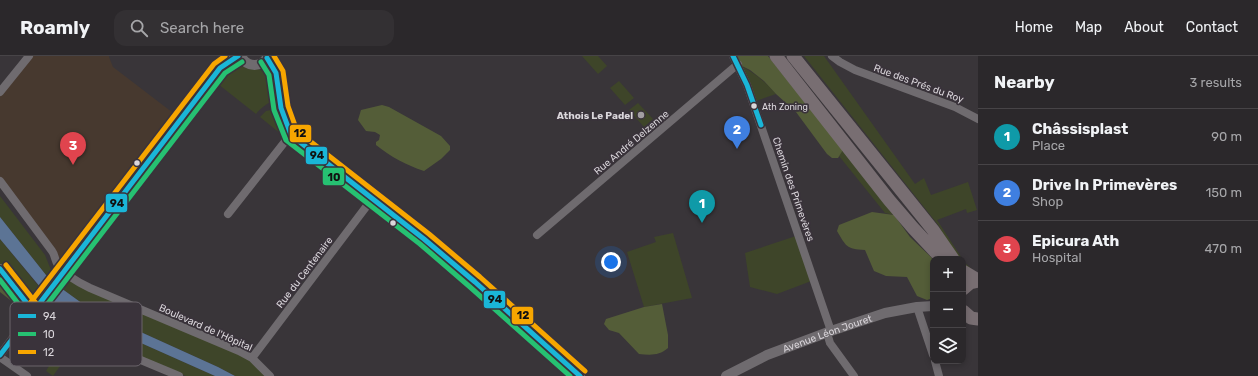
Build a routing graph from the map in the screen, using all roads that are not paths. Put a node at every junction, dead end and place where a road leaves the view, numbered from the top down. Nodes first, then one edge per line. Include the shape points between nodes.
1 (28, 56) edge
2 (240, 56) edge
3 (733, 56) edge
4 (776, 56) edge
5 (793, 56) edge
6 (832, 56) edge
7 (268, 57) edge
8 (738, 64) junction
9 (0, 92) edge
10 (978, 119) edge
11 (291, 135) junction
12 (0, 181) edge
13 (372, 199) junction
14 (228, 214) dead end
15 (537, 235) dead end
16 (939, 256) edge
17 (951, 256) edge
18 (0, 268) edge
19 (62, 273) junction
20 (966, 273) edge
21 (978, 281) edge
22 (966, 286) edge
23 (30, 302) edge
24 (40, 302) edge
25 (123, 302) edge
26 (930, 306) edge
27 (917, 307) junction
28 (142, 310) edge
29 (966, 314) edge
30 (978, 319) edge
31 (829, 332) junction
32 (10, 342) edge
33 (930, 346) edge
34 (0, 356) edge
35 (252, 358) junction
36 (142, 361) edge
37 (10, 364) edge
38 (936, 364) edge
39 (13, 366) edge
40 (25, 375) edge
41 (179, 376) edge
42 (270, 376) edge
43 (580, 376) edge
44 (726, 376) edge
45 (854, 376) edge
46 (939, 376) edge

1 - 9 street
2 - 7 street via 246,62 255,65
2 - 19 street via 220,68
3 - 8 street, Chemin des Primevères
4 - 16 highway via 889,200
5 - 17 highway via 933,230
6 - 10 street, Rue des Prés du Roy via 855,70 956,107
7 - 11 street via 276,73 281,108
8 - 15 street, Rue André Delzenne
8 - 31 street, Chemin des Primevères
11 - 13 street
11 - 14 street
12 - 19 street via 52,251
13 - 35 street, Rue du Centenaire
13 - 43 street via 475,282
18 - 23 street
19 - 24 street
19 - 25 street, Boulevard de l'Hôpital
20 - 21 highway
21 - 22 highway
26 - 27 street, Avenue Léon Jouret
27 - 31 street, Avenue Léon Jouret via 885,313
27 - 33 street
28 - 35 street, Boulevard de l'Hôpital
29 - 30 highway
31 - 44 street, Avenue Léon Jouret via 767,355
31 - 45 street, Chemin des Primevères via 830,343
32 - 34 street
34 - 37 street
35 - 42 street, Boulevard de l'Hôpital
36 - 41 street
38 - 46 street
39 - 40 street

